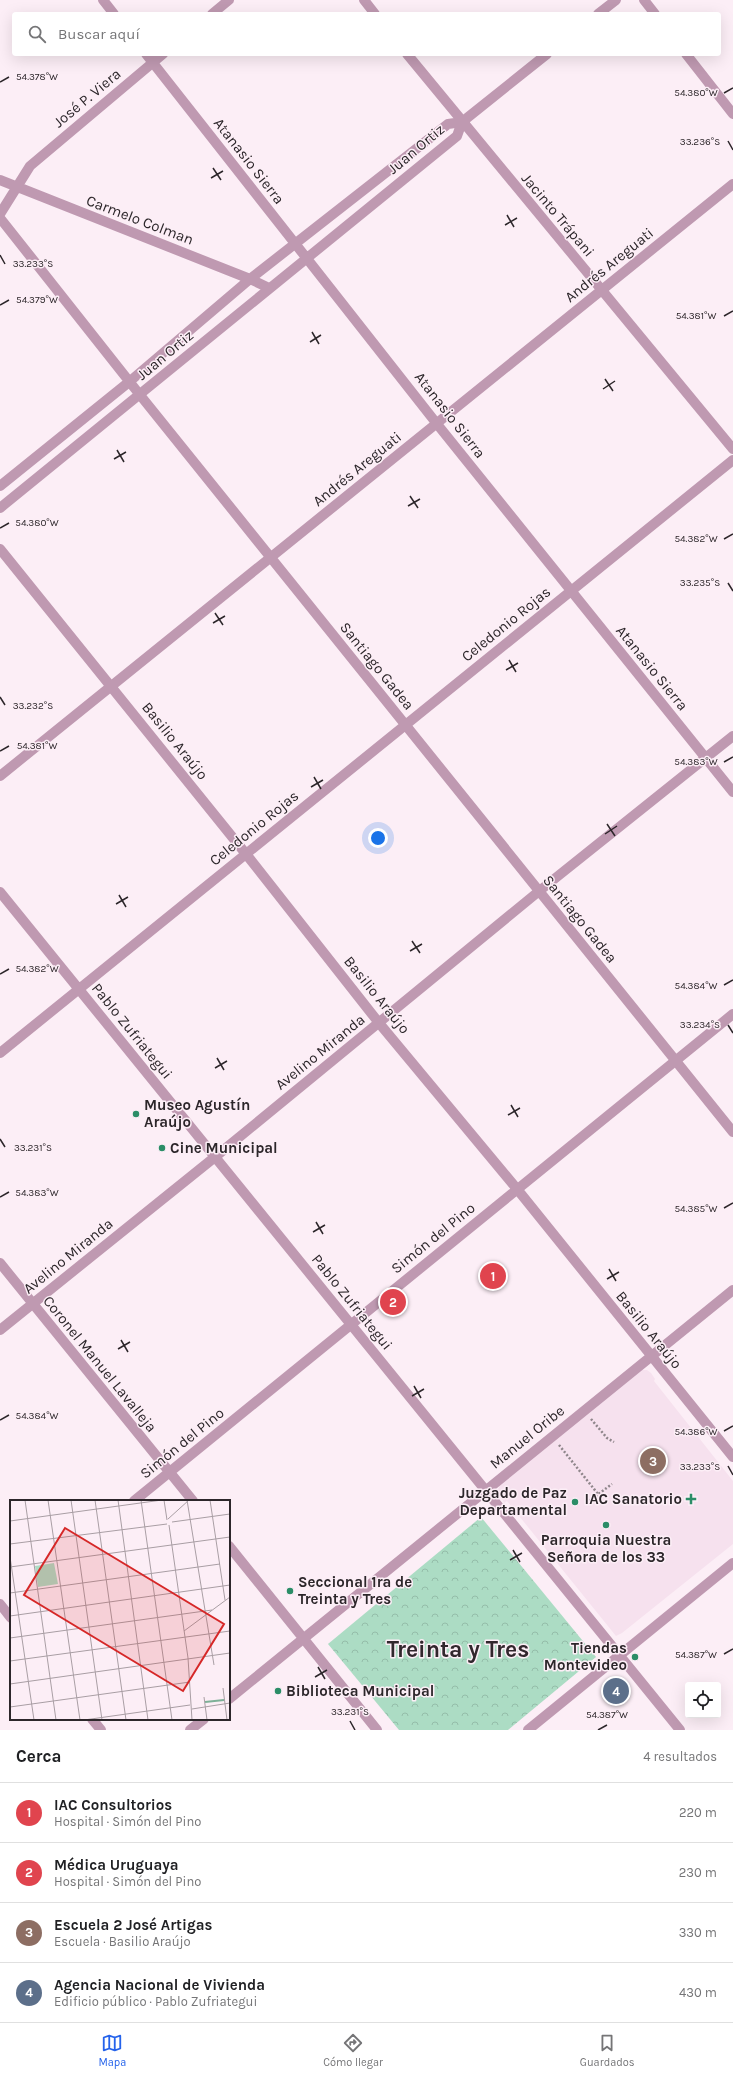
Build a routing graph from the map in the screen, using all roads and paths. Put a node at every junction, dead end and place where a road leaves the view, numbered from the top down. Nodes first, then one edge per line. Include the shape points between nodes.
1 (103, 0) edge
2 (229, 0) edge
3 (364, 0) edge
4 (616, 0) edge
5 (644, 0) edge
6 (112, 12) edge
7 (214, 12) edge
8 (373, 12) edge
9 (601, 12) edge
10 (653, 12) edge
11 (409, 56) edge
12 (544, 56) edge
13 (688, 56) edge
14 (150, 58) edge
15 (733, 114) edge
16 (462, 122) junction
17 (0, 180) edge
18 (733, 184) edge
19 (18, 188) junction
20 (0, 214) edge
21 (0, 218) edge
22 (296, 244) junction
23 (307, 258) junction
24 (250, 279) junction
25 (269, 288) junction
26 (602, 290) junction
27 (129, 382) junction
28 (140, 395) junction
29 (436, 424) junction
30 (733, 449) edge
31 (733, 460) edge
32 (0, 486) edge
33 (0, 508) edge
34 (0, 549) edge
35 (271, 558) junction
36 (571, 591) junction
37 (111, 686) junction
38 (405, 725) junction
39 (733, 736) edge
40 (706, 759) junction
41 (0, 776) edge
42 (733, 792) edge
43 (246, 854) junction
44 (0, 892) edge
45 (538, 892) junction
46 (79, 989) junction
47 (733, 1014) edge
48 (379, 1023) junction
49 (0, 1053) edge
50 (675, 1061) junction
51 (733, 1132) edge
52 (215, 1158) junction
53 (517, 1189) junction
54 (0, 1264) edge
55 (733, 1290) edge
56 (32, 1304) junction
57 (351, 1324) junction
58 (0, 1330) edge
59 (651, 1356) junction
60 (591, 1418) dead end
61 (614, 1442) dead end
62 (559, 1444) dead end
63 (733, 1457) edge
64 (169, 1472) junction
65 (612, 1484) dead end
66 (486, 1490) junction
67 (598, 1494) junction
68 (135, 1500) edge
69 (192, 1500) edge
70 (589, 1501) dead end
71 (230, 1547) edge
72 (733, 1563) edge
73 (10, 1602) edge
74 (1, 1607) edge
75 (10, 1617) edge
76 (303, 1638) junction
77 (619, 1655) junction
78 (230, 1698) edge
79 (93, 1720) edge
80 (203, 1720) edge
81 (101, 1730) edge
82 (190, 1730) edge
83 (377, 1730) edge
84 (528, 1730) edge
85 (680, 1730) edge

1 - 6 street
2 - 7 street
3 - 8 street
4 - 9 street
5 - 10 street
11 - 16 street, Jacinto Trápani
12 - 16 street
13 - 15 street
14 - 19 street, José P. Viera via 30,166
14 - 22 street, Atanasio Sierra
16 - 22 street, Juan Ortiz via 448,124
16 - 23 street, Juan Ortiz via 457,136
16 - 26 street, Jacinto Trápani
17 - 19 street, Carmelo Colman
18 - 26 street, Andrés Areguati
19 - 20 street
19 - 24 street, Carmelo Colman
21 - 27 street, Santiago Gadea
22 - 23 street, Atanasio Sierra
22 - 24 street, Juan Ortiz
23 - 25 street, Juan Ortiz
23 - 29 street, Atanasio Sierra
24 - 25 street, Carmelo Colman
24 - 27 street, Juan Ortiz
25 - 28 street, Juan Ortiz
26 - 29 street, Andrés Areguati
26 - 30 street, Jacinto Trápani
27 - 28 street, Santiago Gadea
27 - 32 street, Juan Ortiz
28 - 33 street, Juan Ortiz
28 - 35 street, Santiago Gadea
29 - 35 street, Andrés Areguati
29 - 36 street, Atanasio Sierra
31 - 36 street, Celedonio Rojas
34 - 37 street, Basilio Araújo
35 - 37 street, Andrés Areguati
35 - 38 street, Santiago Gadea
36 - 38 street, Celedonio Rojas
36 - 40 street, Atanasio Sierra
37 - 41 street, Andrés Areguati
37 - 43 street, Basilio Araújo
38 - 43 street, Celedonio Rojas
38 - 45 street, Santiago Gadea
39 - 40 street, Avelino Miranda
40 - 42 street, Atanasio Sierra
40 - 45 street, Avelino Miranda
43 - 46 street, Celedonio Rojas
43 - 48 street, Basilio Araújo
44 - 46 street, Pablo Zufriategui
45 - 48 street, Avelino Miranda
45 - 50 street, Santiago Gadea
46 - 49 street, Celedonio Rojas
46 - 52 street, Pablo Zufriategui
47 - 50 street, Simón del Pino
48 - 52 street, Avelino Miranda
48 - 53 street, Basilio Araújo
50 - 51 street, Santiago Gadea
50 - 53 street, Simón del Pino
52 - 56 street, Avelino Miranda
52 - 57 street, Pablo Zufriategui
53 - 57 street, Simón del Pino
53 - 59 street, Basilio Araújo
54 - 56 street, Coronel Manuel Lavalleja
55 - 59 street, Manuel Oribe
56 - 58 street, Avelino Miranda
56 - 64 street, Coronel Manuel Lavalleja
57 - 64 street, Simón del Pino
57 - 66 street, Pablo Zufriategui
59 - 63 street, Basilio Araújo
59 - 66 street, Manuel Oribe
60 - 61 path via 609,1440
62 - 67 path
64 - 68 street, Simón del Pino
64 - 69 street, Coronel Manuel Lavalleja
65 - 67 path
66 - 76 street, Manuel Oribe
66 - 77 street, Pablo Zufriategui
67 - 70 path
71 - 76 street
72 - 77 street
73 - 74 street
74 - 75 street
76 - 78 street, Manuel Oribe
76 - 83 street
77 - 84 street
77 - 85 street, Pablo Zufriategui
79 - 81 street
80 - 82 street

